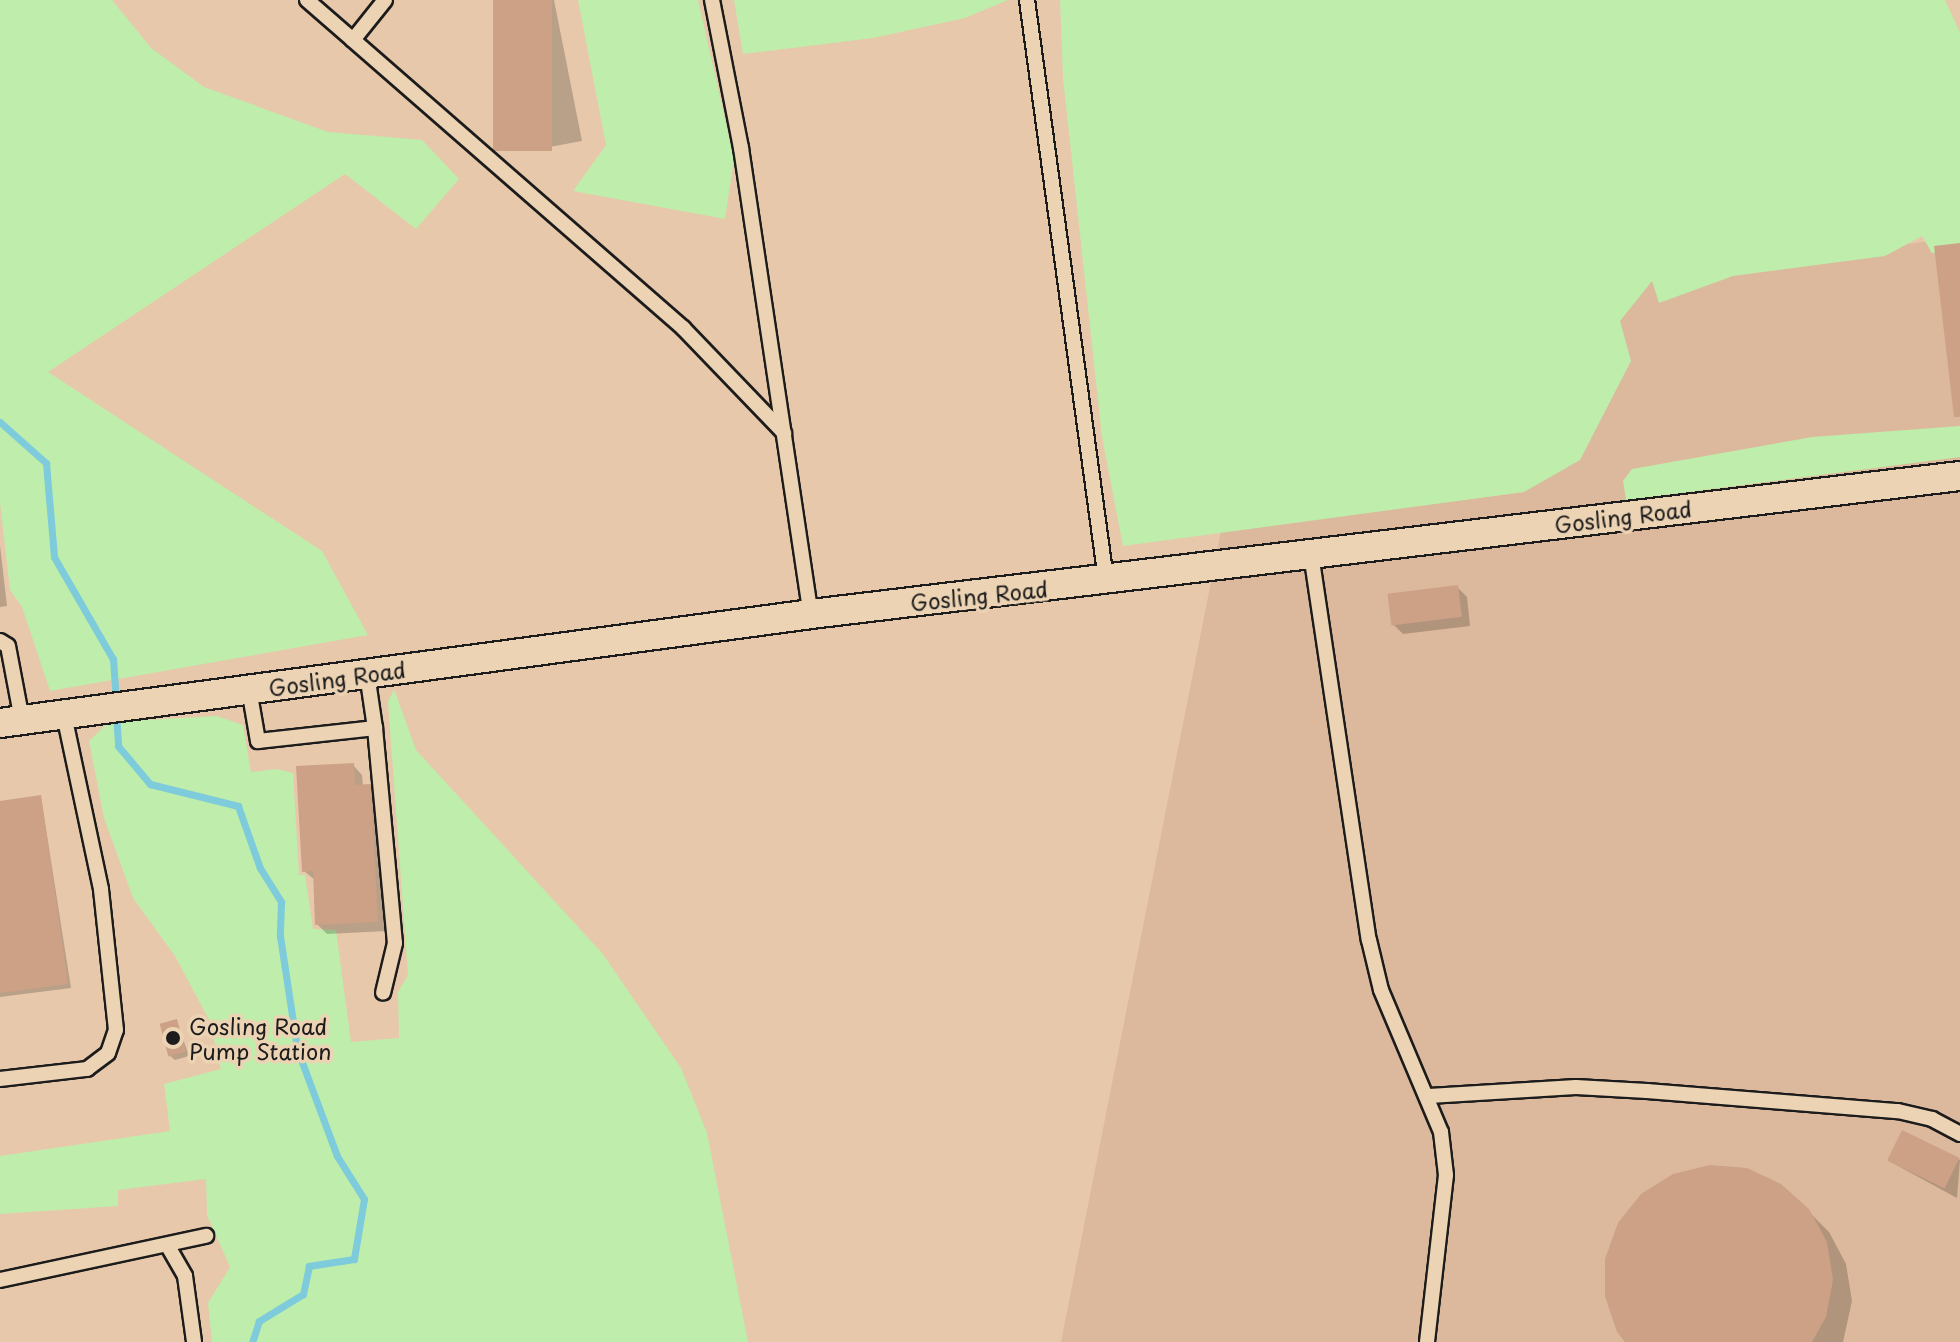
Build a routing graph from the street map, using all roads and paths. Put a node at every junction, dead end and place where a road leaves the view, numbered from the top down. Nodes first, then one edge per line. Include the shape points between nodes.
1 (307, 0) edge
2 (385, 0) edge
3 (712, 0) edge
4 (1027, 0) edge
5 (353, 40) junction
6 (784, 433) junction
7 (1960, 476) edge
8 (1311, 554) junction
9 (1106, 580) junction
10 (811, 614) junction
11 (0, 641) edge
12 (367, 674) junction
13 (249, 689) junction
14 (64, 715) junction
15 (11, 722) edge
16 (375, 728) junction
17 (383, 993) dead end
18 (0, 1079) edge
19 (1429, 1096) junction
20 (1960, 1134) edge
21 (206, 1236) dead end
22 (169, 1248) junction
23 (0, 1280) edge
24 (194, 1342) edge
25 (1427, 1342) edge

1 - 5 lane
2 - 5 lane
3 - 6 lane via 741,148
4 - 9 lane
5 - 6 lane via 683,328
6 - 10 lane
7 - 8 street, Gosling Road
8 - 9 street, Gosling Road
8 - 19 lane via 1369,940 1381,990
9 - 10 street, Gosling Road
10 - 12 street, Gosling Road
11 - 15 lane via 8,646
12 - 13 street, Gosling Road
12 - 16 lane
13 - 14 street, Gosling Road
13 - 16 lane via 258,741
14 - 15 street, Gosling Road
14 - 18 lane via 101,889 116,1030 108,1053 87,1069
16 - 17 lane via 395,943
19 - 20 lane via 1576,1087 1647,1091 1898,1111 1932,1119
19 - 25 lane via 1441,1132 1446,1175
21 - 22 lane
22 - 23 lane
22 - 24 lane via 185,1276

